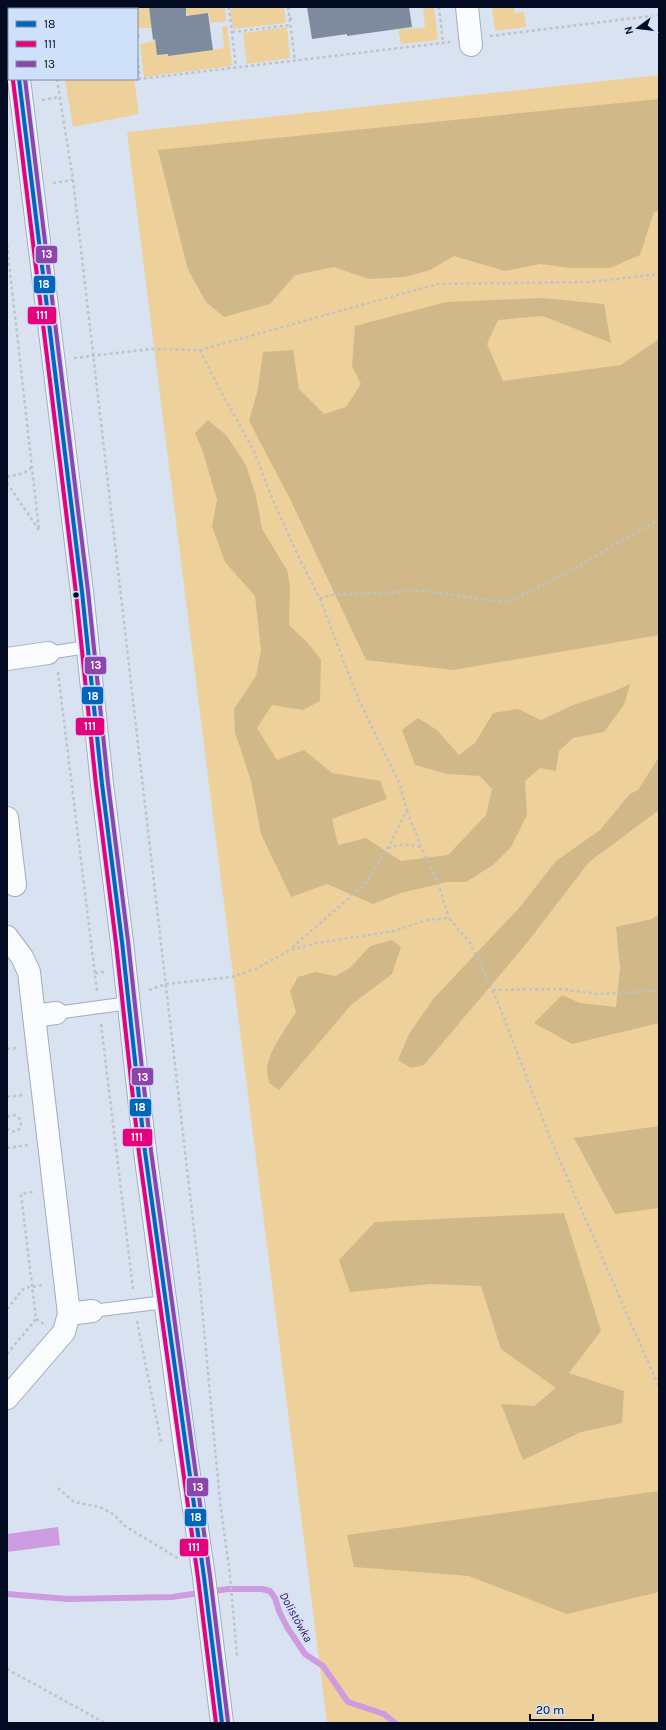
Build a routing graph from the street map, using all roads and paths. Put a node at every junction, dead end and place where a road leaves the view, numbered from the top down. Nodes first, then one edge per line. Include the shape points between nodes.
1 (229, 7) edge
2 (288, 7) edge
3 (439, 7) edge
4 (467, 7) edge
5 (659, 15) edge
6 (294, 18) dead end
7 (289, 19) junction
8 (290, 25) junction
9 (232, 32) junction
10 (138, 36) edge
11 (142, 36) dead end
12 (444, 42) junction
13 (471, 42) junction
14 (295, 60) junction
15 (138, 62) edge
16 (236, 67) junction
17 (19, 80) edge
18 (57, 80) edge
19 (41, 93) dead end
20 (60, 97) junction
21 (72, 180) junction
22 (47, 183) dead end
23 (7, 245) edge
24 (659, 274) edge
25 (200, 350) junction
26 (94, 356) junction
27 (54, 361) junction
28 (32, 467) junction
29 (7, 477) edge
30 (7, 483) edge
31 (659, 519) edge
32 (320, 598) junction
33 (88, 647) junction
34 (7, 659) edge
35 (53, 662) junction
36 (407, 810) junction
37 (7, 818) edge
38 (421, 847) junction
39 (388, 848) junction
40 (15, 885) dead end
41 (449, 918) junction
42 (7, 937) edge
43 (291, 950) junction
44 (166, 984) junction
45 (493, 990) junction
46 (659, 990) edge
47 (97, 996) dead end
48 (129, 1003) junction
49 (56, 1013) joint
50 (34, 1016) junction
51 (100, 1016) dead end
52 (12, 1048) dead end
53 (7, 1049) edge
54 (28, 1094) dead end
55 (7, 1097) edge
56 (7, 1117) edge
57 (7, 1129) edge
58 (28, 1193) dead end
59 (40, 1286) dead end
60 (32, 1287) junction
61 (133, 1294) dead end
62 (165, 1302) junction
63 (7, 1309) edge
64 (92, 1311) joint
65 (69, 1314) junction
66 (7, 1354) edge
67 (659, 1387) edge
68 (7, 1398) edge
69 (58, 1488) dead end
70 (182, 1560) dead end
71 (238, 1660) dead end
72 (7, 1669) edge
73 (105, 1723) edge
74 (222, 1723) edge

1 - 9 path
2 - 7 path
3 - 12 path
4 - 13 street
5 - 13 path
6 - 7 path
7 - 8 path
8 - 9 path
8 - 14 path
9 - 16 path
10 - 11 path
12 - 13 path
12 - 14 path
14 - 16 path
15 - 16 path via 140,79
17 - 27 street
18 - 20 path
19 - 20 path via 42,100
20 - 21 path
21 - 22 path
21 - 26 path
23 - 28 path
24 - 25 path via 589,282 437,284
25 - 26 path via 150,349
25 - 32 path via 254,451 297,555
26 - 27 path
26 - 44 path
27 - 33 street
28 - 29 path via 24,473
28 - 30 path via 40,530
31 - 32 path via 570,571 516,599 504,602 424,591 331,595
32 - 36 path via 358,698 399,783
33 - 35 lane
33 - 48 street
34 - 35 street
35 - 47 path
36 - 38 path
36 - 39 path
37 - 40 street
38 - 39 path via 404,844
38 - 41 path via 437,880
39 - 43 path via 365,884
41 - 43 path via 427,920 394,930 316,943
41 - 45 path via 470,943
42 - 50 street via 22,957 29,972
43 - 44 path via 257,968 232,977
44 - 48 path via 150,989
44 - 71 path via 198,1264 220,1502 234,1606
45 - 46 path via 562,989 597,994
45 - 67 path via 550,1138
48 - 49 lane
48 - 62 street
49 - 50 street
50 - 65 street
51 - 61 path
52 - 53 path
54 - 55 path
56 - 57 path via 15,1115 22,1123 15,1132
58 - 60 path via 21,1194
59 - 60 path
60 - 63 path via 24,1288
60 - 66 path via 36,1318
62 - 64 lane
62 - 74 street via 209,1610
64 - 65 street
65 - 68 street via 64,1332
69 - 70 path via 74,1502 100,1507 113,1514 125,1526
72 - 73 path

